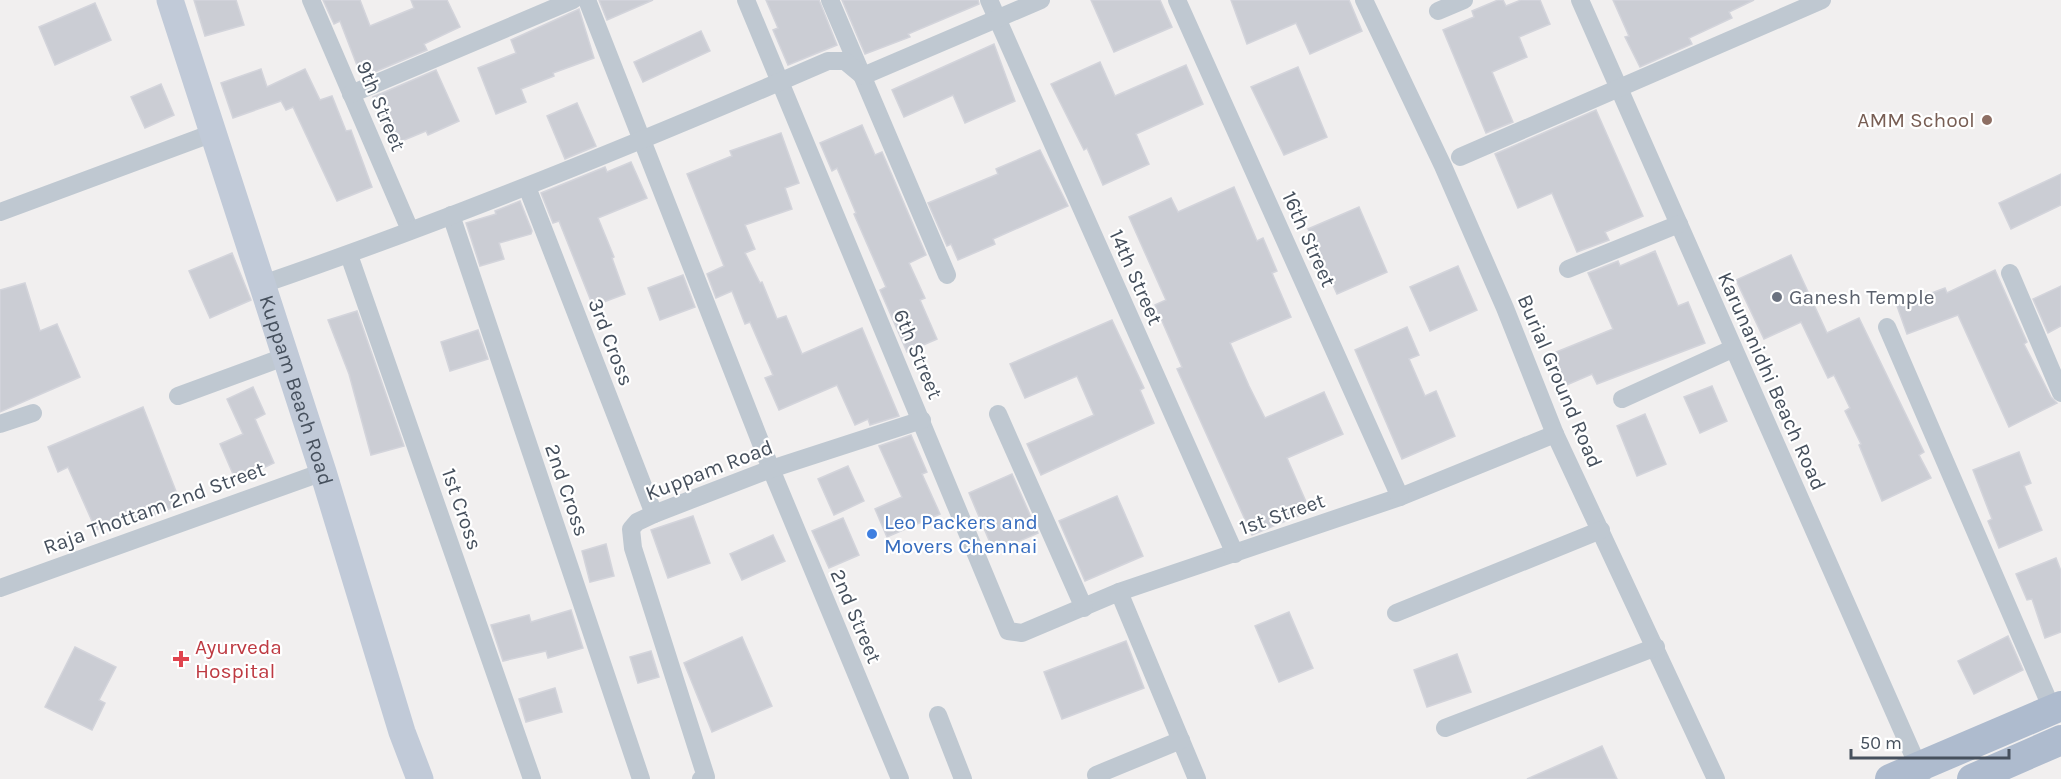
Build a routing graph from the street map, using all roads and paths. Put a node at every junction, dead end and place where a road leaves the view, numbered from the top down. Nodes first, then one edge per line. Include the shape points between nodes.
1 (170, 0) edge
2 (311, 0) edge
3 (573, 0) edge
4 (587, 0) edge
5 (746, 0) edge
6 (830, 0) edge
7 (989, 0) edge
8 (1041, 0) edge
9 (1177, 0) edge
10 (1364, 0) edge
11 (1464, 0) edge
12 (1580, 0) edge
13 (1822, 0) edge
14 (1438, 11) dead end
15 (997, 18) junction
16 (863, 76) junction
17 (780, 82) junction
18 (1619, 90) junction
19 (351, 94) junction
20 (213, 133) junction
21 (643, 141) junction
22 (1461, 157) dead end
23 (526, 187) junction
24 (0, 212) edge
25 (451, 215) junction
26 (1679, 224) junction
27 (410, 230) junction
28 (349, 255) junction
29 (1568, 269) dead end
30 (2010, 273) dead end
31 (946, 275) dead end
32 (260, 285) junction
33 (1887, 327) dead end
34 (1732, 349) junction
35 (284, 357) junction
36 (2061, 393) edge
37 (178, 396) dead end
38 (1622, 399) dead end
39 (33, 412) dead end
40 (998, 414) dead end
41 (921, 420) junction
42 (0, 424) edge
43 (1555, 434) junction
44 (771, 469) junction
45 (323, 472) junction
46 (1400, 497) junction
47 (654, 514) junction
48 (1601, 530) junction
49 (1235, 554) junction
50 (0, 588) edge
51 (1119, 592) junction
52 (1084, 608) junction
53 (1396, 613) dead end
54 (1022, 633) joint
55 (1656, 646) junction
56 (2057, 707) edge
57 (938, 715) dead end
58 (1445, 728) dead end
59 (2061, 740) edge
60 (1181, 741) junction
61 (1922, 772) edge
62 (1096, 775) dead end
63 (704, 778) edge
64 (420, 779) edge
65 (532, 779) edge
66 (641, 779) edge
67 (900, 779) edge
68 (963, 779) edge
69 (1197, 779) edge
70 (1716, 779) edge
71 (1890, 779) edge
72 (1972, 779) edge

1 - 20 street, Kuppam Beach Road
2 - 19 street, 9th Street
3 - 19 street
4 - 21 street, 2nd Street
5 - 17 street, 6th Street
6 - 16 street
7 - 15 street, 14th Street
8 - 15 street
9 - 46 street, 16th Street
10 - 43 street, Burial Ground Road via 1443,166
11 - 14 street
12 - 18 street, Karunanidhi Beach Road
13 - 18 street
15 - 16 street
15 - 49 street, 14th Street
16 - 17 street via 845,61 837,60
16 - 31 street
17 - 21 street
17 - 41 street, 6th Street
18 - 22 street
18 - 26 street, Karunanidhi Beach Road
19 - 27 street, 9th Street
20 - 24 street
20 - 32 street, Kuppam Beach Road
21 - 23 street
21 - 44 street, 2nd Street
23 - 25 street
23 - 47 street, 3rd Cross
25 - 27 street
25 - 66 street, 2nd Cross
26 - 29 street
26 - 34 street, Karunanidhi Beach Road
27 - 28 street
28 - 32 street
28 - 65 street, 1st Cross
30 - 36 street
32 - 35 street, Kuppam Beach Road
33 - 56 street
34 - 38 street
34 - 61 street, Karunanidhi Beach Road
35 - 37 street
35 - 45 street, Kuppam Beach Road
39 - 42 street
40 - 52 street
41 - 44 street, Kuppam Road
41 - 54 street, 6th Street via 1008,631
43 - 46 street, 1st Street
43 - 48 street, Burial Ground Road
44 - 47 street, Kuppam Road
44 - 67 street, 2nd Street
45 - 50 street, Raja Thottam 2nd Street
45 - 64 street, Kuppam Beach Road via 402,732
46 - 49 street, 1st Street
47 - 63 street, Kuppam Road via 637,522 630,536
48 - 53 street
48 - 55 street, Burial Ground Road
49 - 51 street, 1st Street
51 - 52 street, 1st Street
51 - 60 street
52 - 54 street, 1st Street
55 - 58 street
55 - 70 street, Burial Ground Road
56 - 61 main road
57 - 68 street
59 - 72 main road
60 - 62 street
60 - 69 street
61 - 71 main road

